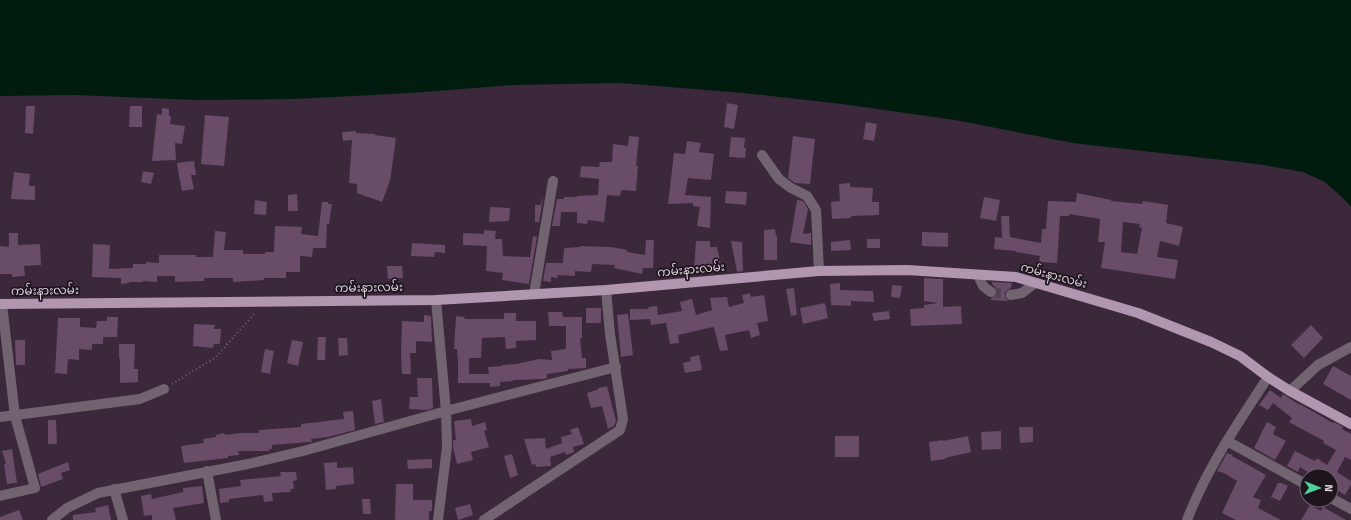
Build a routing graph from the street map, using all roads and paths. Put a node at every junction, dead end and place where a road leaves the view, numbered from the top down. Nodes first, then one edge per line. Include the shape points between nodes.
1 (762, 155) dead end
2 (553, 181) dead end
3 (819, 271) junction
4 (978, 275) junction
5 (1035, 283) junction
6 (606, 290) junction
7 (991, 292) tunnel mouth
8 (534, 294) junction
9 (1011, 294) tunnel mouth
10 (266, 300) junction
11 (436, 300) junction
12 (1, 304) edge
13 (1351, 347) edge
14 (616, 367) junction
15 (1268, 377) junction
16 (164, 390) joint
17 (1290, 391) junction
18 (446, 411) junction
19 (15, 416) junction
20 (0, 417) edge
21 (1351, 424) edge
22 (1227, 441) junction
23 (207, 472) junction
24 (1299, 481) edge
25 (114, 489) junction
26 (0, 496) edge
27 (1339, 502) edge
28 (1351, 509) edge
29 (52, 520) edge
30 (123, 520) edge
31 (216, 520) edge
32 (438, 520) edge
33 (484, 520) edge
34 (1187, 520) edge

1 - 3 street via 778,179 807,196 816,210
2 - 8 street
3 - 4 main road, ကမ်းနားလမ်း via 907,270
3 - 6 main road, ကမ်းနားလမ်း
4 - 5 main road, ကမ်းနားလမ်း via 1016,278
4 - 7 street via 983,286
5 - 9 street via 1022,293
5 - 15 main road, ကမ်းနားလမ်း via 1138,312 1240,356
6 - 8 main road, ကမ်းနားလမ်း
6 - 14 street
8 - 11 main road, ကမ်းနားလမ်း
10 - 11 main road, ကမ်းနားလမ်း
10 - 12 main road, ကမ်းနားလမ်း
10 - 16 path via 215,358
11 - 18 street
12 - 19 street
13 - 17 street via 1318,365
14 - 18 street
14 - 33 street via 623,419 620,430
15 - 17 main road, ကမ်းနားလမ်း
15 - 22 street
16 - 19 street via 140,398
17 - 21 main road, ကမ်းနားလမ်း
18 - 23 street via 303,451
18 - 32 street via 446,448
19 - 20 street
19 - 26 street via 35,488
22 - 24 street
22 - 34 street via 1209,471
23 - 25 street
23 - 31 street
25 - 29 street via 98,493 68,508
25 - 30 street
27 - 28 street

